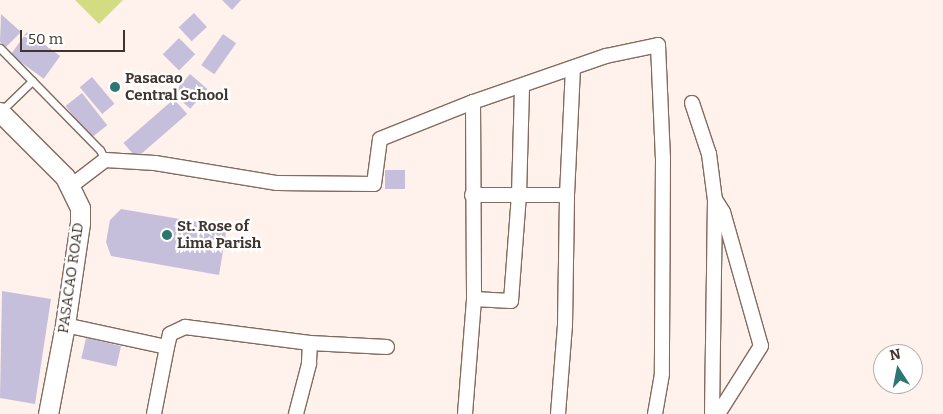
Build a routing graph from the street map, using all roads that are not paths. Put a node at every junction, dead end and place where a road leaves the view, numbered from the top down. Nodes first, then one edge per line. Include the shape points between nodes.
1 (0, 48) edge
2 (573, 68) junction
3 (32, 81) junction
4 (522, 86) junction
5 (473, 102) junction
6 (692, 103) dead end
7 (0, 112) edge
8 (105, 160) junction
9 (71, 186) junction
10 (472, 195) junction
11 (519, 195) junction
12 (567, 195) junction
13 (716, 200) junction
14 (474, 300) junction
15 (66, 325) junction
16 (310, 343) junction
17 (166, 346) junction
18 (387, 347) dead end
19 (48, 414) edge
20 (154, 414) edge
21 (296, 414) edge
22 (465, 414) edge
23 (558, 414) edge
24 (655, 414) edge
25 (712, 414) edge
26 (718, 414) edge

1 - 3 lane
2 - 4 street
2 - 12 street
2 - 24 street via 629,50 658,45 663,158 662,374
3 - 7 lane
3 - 8 lane via 100,150
4 - 5 street
4 - 11 street
5 - 8 street via 380,138 374,184 277,183 155,163
5 - 10 street
6 - 13 street via 709,154
7 - 9 main road, PASACAO ROAD via 52,162
8 - 9 street
9 - 15 main road, PASACAO ROAD via 80,208 80,223
10 - 11 street
10 - 14 street
11 - 12 street
11 - 14 street via 511,301
12 - 23 street via 565,325
13 - 25 street
13 - 26 street via 723,212 761,346
14 - 22 street
15 - 17 street
15 - 19 main road, PASACAO ROAD
16 - 17 street via 185,327 170,334
16 - 18 street
16 - 21 street via 310,364
17 - 20 street

